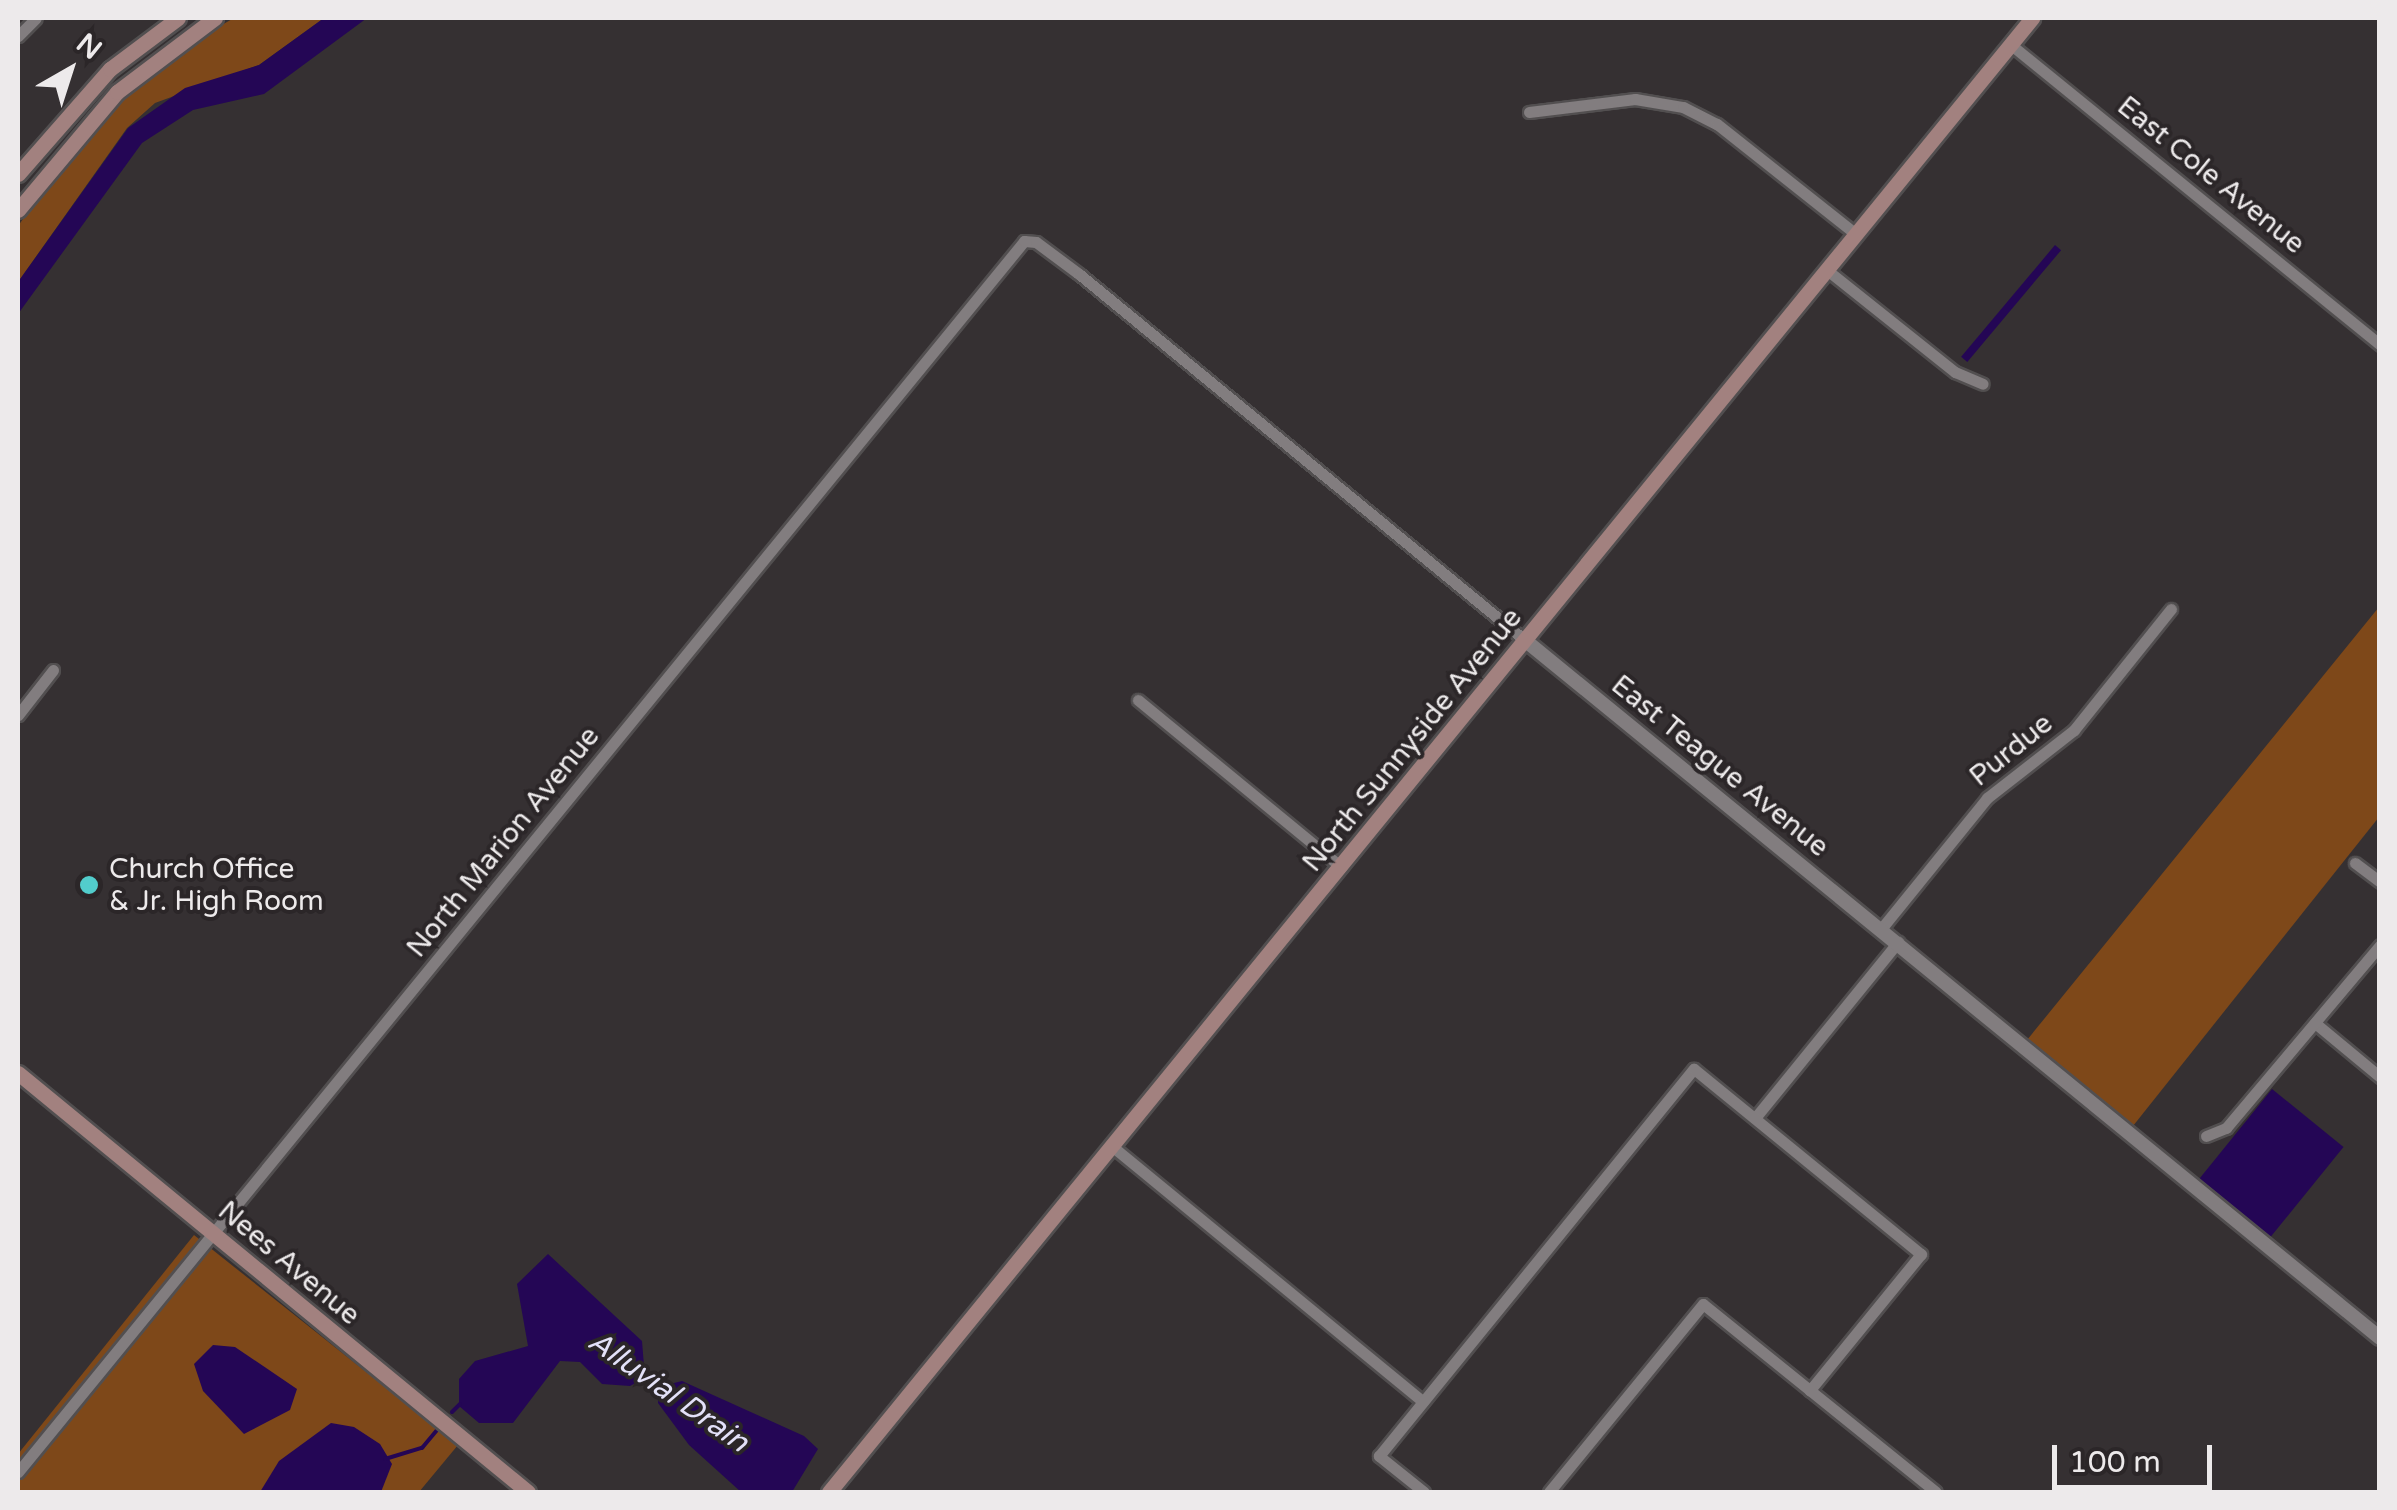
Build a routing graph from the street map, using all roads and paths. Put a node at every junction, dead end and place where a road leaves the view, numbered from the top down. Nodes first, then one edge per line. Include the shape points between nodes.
1 (36, 18) edge
2 (178, 18) edge
3 (2032, 18) edge
4 (204, 20) edge
5 (18, 36) edge
6 (2010, 44) junction
7 (1528, 112) dead end
8 (18, 174) edge
9 (18, 210) edge
10 (1856, 234) junction
11 (1024, 241) joint
12 (1827, 270) junction
13 (2380, 345) edge
14 (1982, 384) dead end
15 (2171, 609) dead end
16 (1526, 641) junction
17 (54, 670) dead end
18 (1138, 700) dead end
19 (18, 715) edge
20 (2355, 863) dead end
21 (1341, 867) junction
22 (2380, 882) edge
23 (1880, 928) junction
24 (1898, 942) junction
25 (2380, 945) edge
26 (2315, 1023) junction
27 (18, 1072) edge
28 (2380, 1077) edge
29 (1756, 1118) junction
30 (2206, 1136) dead end
31 (1113, 1147) junction
32 (216, 1234) junction
33 (2380, 1338) edge
34 (1810, 1390) junction
35 (1423, 1402) junction
36 (18, 1472) edge
37 (528, 1492) edge
38 (830, 1492) edge
39 (1424, 1492) edge
40 (1549, 1492) edge
41 (1936, 1492) edge

1 - 5 street
2 - 8 main road via 110,69
3 - 6 main road, North Sunnyside Avenue
4 - 9 main road via 81,128
6 - 10 main road, North Sunnyside Avenue
6 - 13 street, East Cole Avenue
7 - 10 street via 1634,99 1683,107 1717,124
10 - 12 main road, North Sunnyside Avenue
11 - 16 street, East Teague Avenue via 1036,242 1079,274
11 - 32 street, North Marion Avenue
12 - 14 street via 1955,372
12 - 16 main road, North Sunnyside Avenue
15 - 23 street, Purdue via 2074,730 1987,798
16 - 21 main road, North Sunnyside Avenue
16 - 23 street, East Teague Avenue
17 - 19 street
18 - 21 street
20 - 22 street
21 - 31 main road, North Sunnyside Avenue
23 - 24 street, East Teague Avenue
24 - 29 street
24 - 33 street, East Teague Avenue
25 - 26 street
26 - 28 street
26 - 30 street via 2226,1128
27 - 32 main road, Nees Avenue
29 - 34 street via 1921,1254
29 - 35 street via 1694,1068
31 - 35 street
31 - 38 main road, North Sunnyside Avenue
32 - 36 street, North Marion Avenue
32 - 37 main road, Nees Avenue
34 - 40 street via 1703,1304
34 - 41 street
35 - 39 street via 1379,1456

